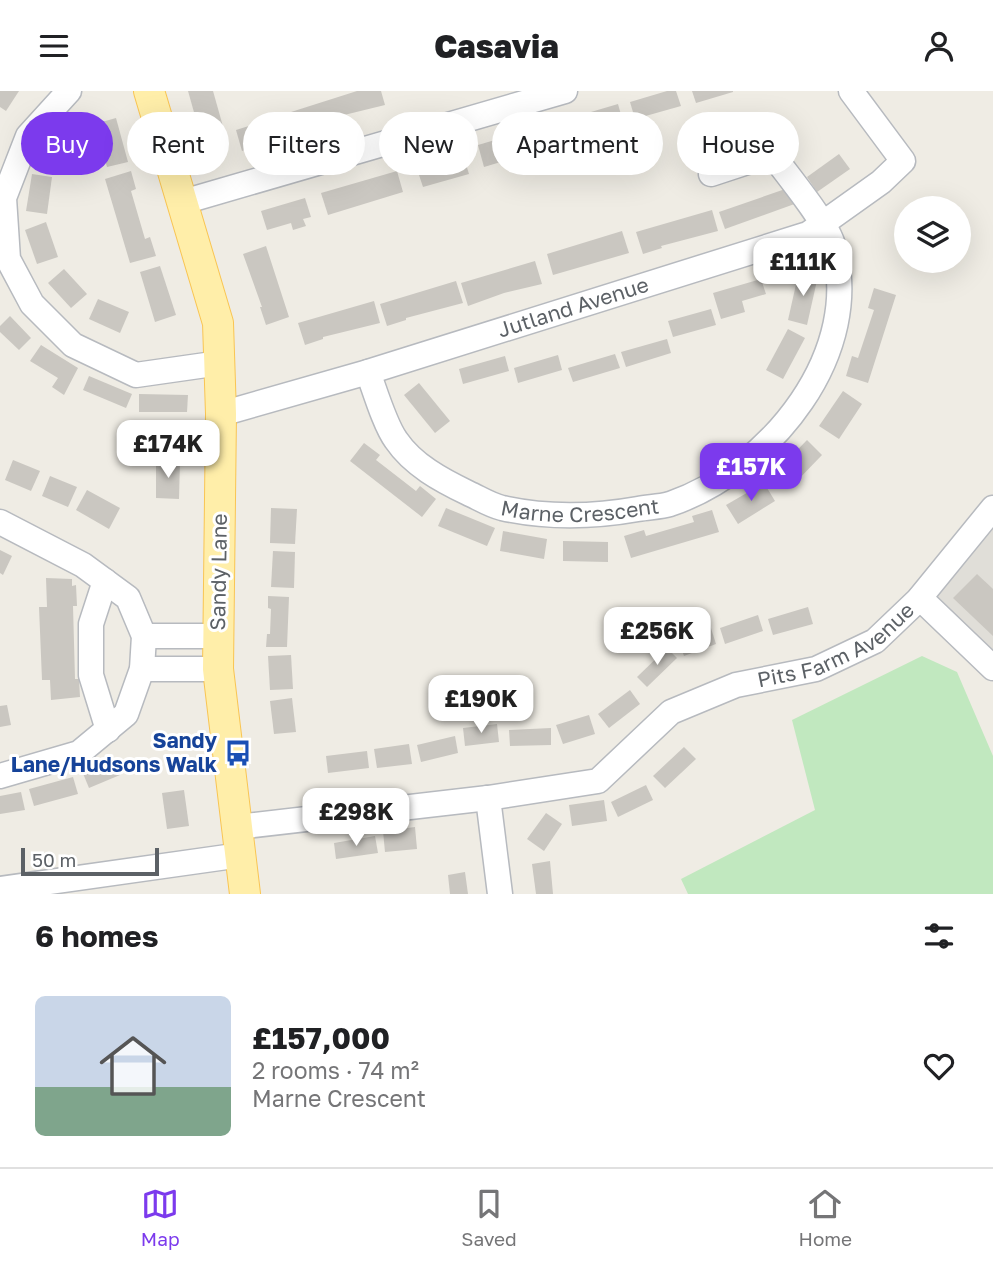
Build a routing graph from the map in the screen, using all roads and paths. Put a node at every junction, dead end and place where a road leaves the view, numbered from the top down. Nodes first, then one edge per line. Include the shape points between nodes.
1 (69, 91) edge
2 (149, 91) edge
3 (565, 91) edge
4 (851, 91) edge
5 (787, 175) edge
6 (183, 202) junction
7 (823, 225) junction
8 (220, 363) junction
9 (368, 372) junction
10 (221, 414) junction
11 (993, 508) edge
12 (0, 522) edge
13 (105, 581) junction
14 (919, 599) junction
15 (144, 636) junction
16 (218, 636) junction
17 (993, 668) edge
18 (142, 669) junction
19 (218, 669) junction
20 (108, 730) junction
21 (0, 776) edge
22 (488, 798) junction
23 (239, 841) junction
24 (0, 889) edge
25 (245, 894) edge
26 (500, 894) edge

1 - 8 street via 28,136 4,198 8,259 32,304 73,345 136,375
2 - 6 main road, Sandy Lane
3 - 6 street
4 - 7 street, Jutland Avenue via 903,161
5 - 7 street, Marne Crescent
6 - 8 main road, Sandy Lane via 218,323
7 - 9 street, Jutland Avenue
7 - 9 street, Marne Crescent via 840,282 839,316 804,401 725,478 669,504 611,514 549,515 499,507 418,464 395,440
8 - 10 main road, Sandy Lane
9 - 10 street, Jutland Avenue
10 - 16 main road, Sandy Lane
11 - 14 street, Pits Farm Avenue
12 - 13 street
13 - 15 street via 128,598
13 - 20 street via 91,624 91,675
14 - 17 street
14 - 22 street, Pits Farm Avenue via 875,641 816,669 736,685 671,712 598,781
15 - 16 street
15 - 18 street
16 - 19 main road, Sandy Lane
18 - 19 street
18 - 20 street via 126,714
19 - 23 main road, Sandy Lane
20 - 21 street via 79,753
22 - 23 street, Pits Farm Avenue
22 - 26 street
23 - 24 street, Pits Farm Avenue
23 - 25 main road, Sandy Lane

